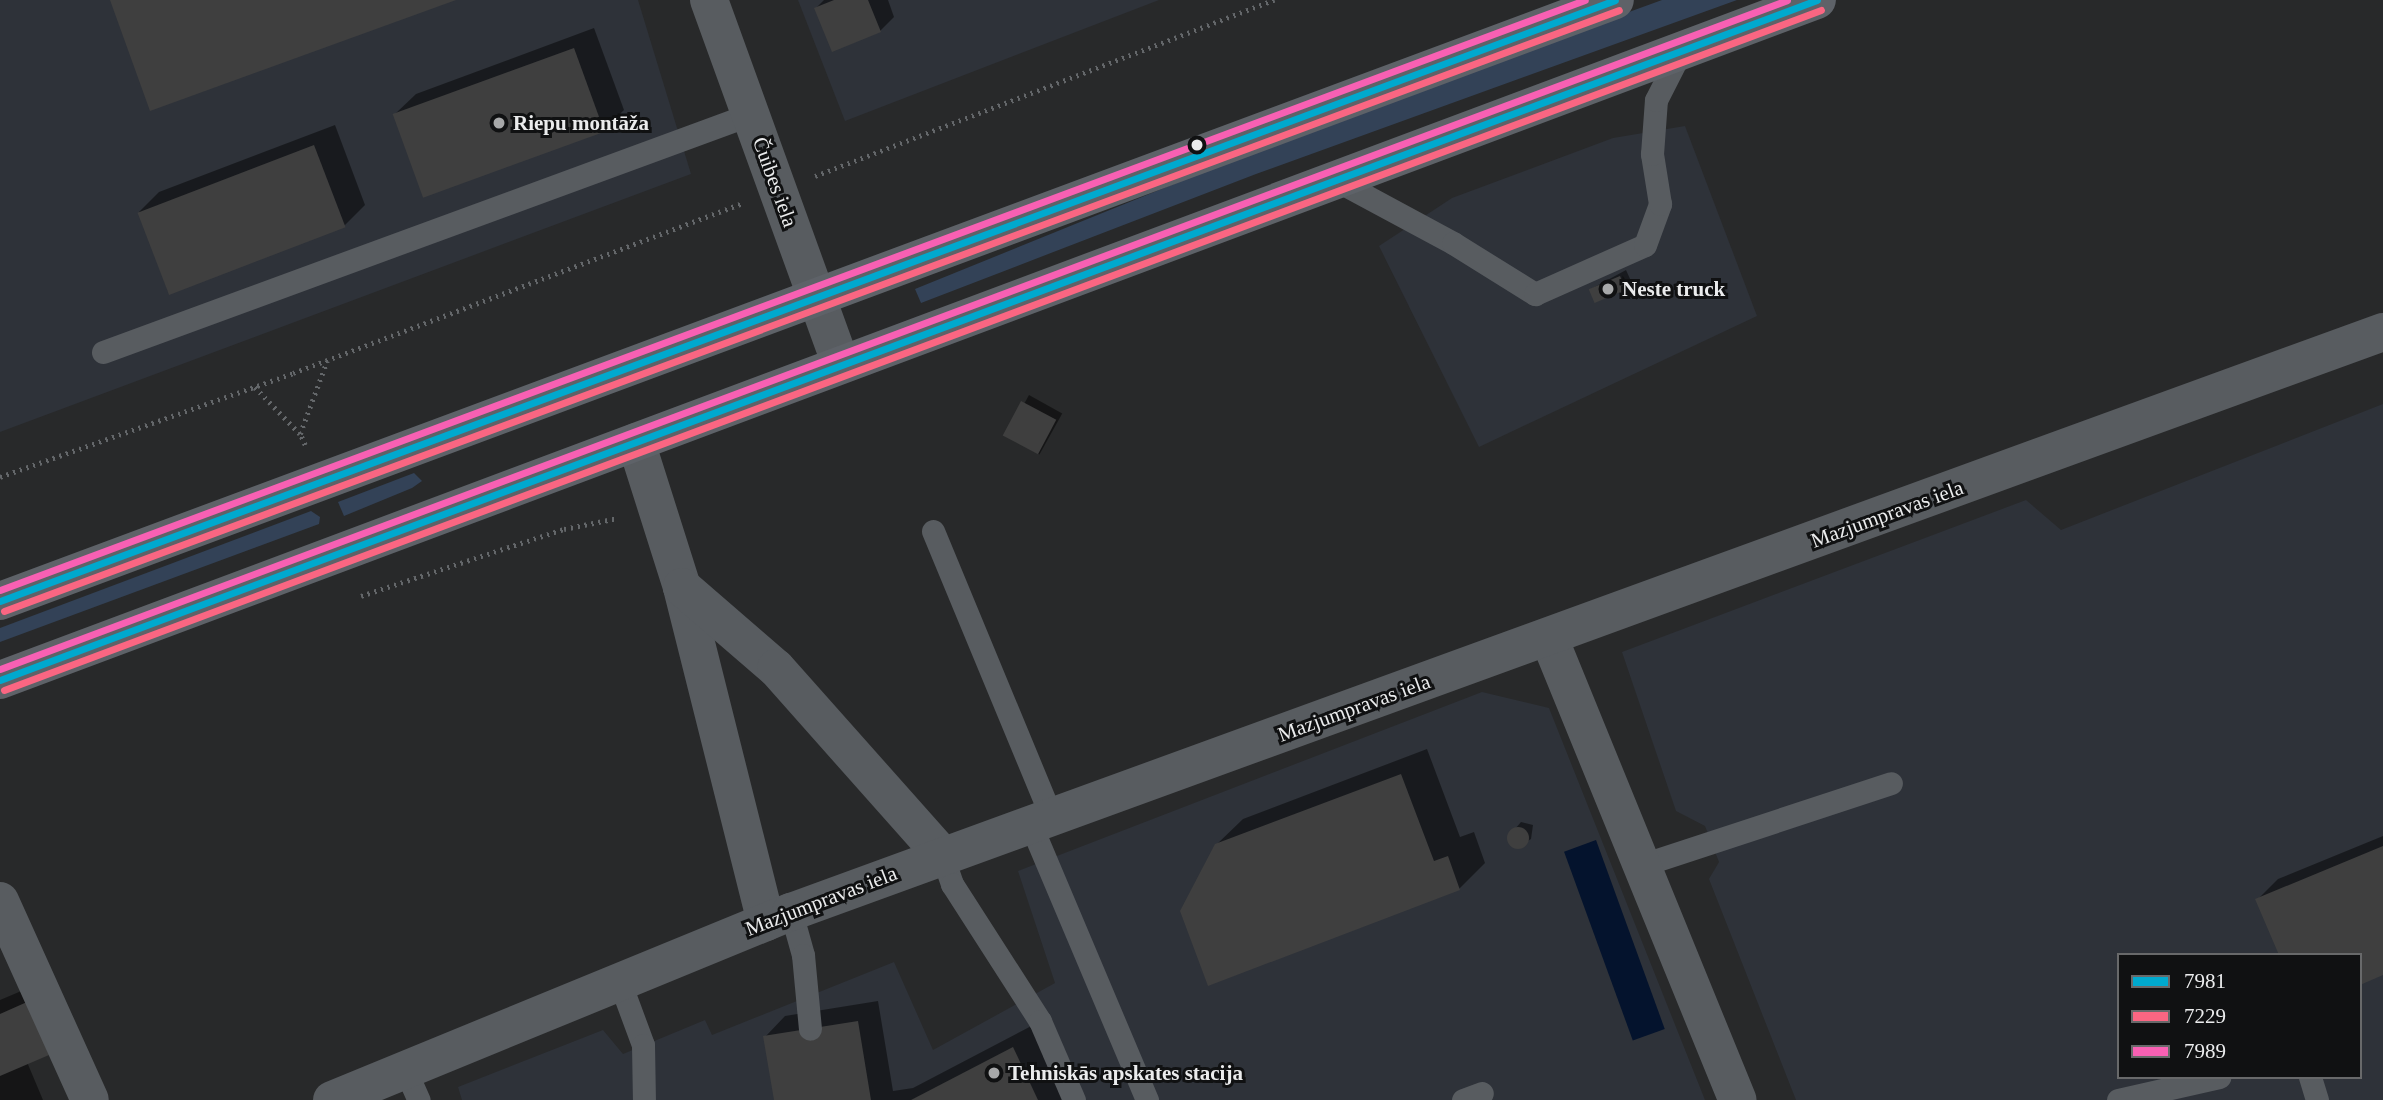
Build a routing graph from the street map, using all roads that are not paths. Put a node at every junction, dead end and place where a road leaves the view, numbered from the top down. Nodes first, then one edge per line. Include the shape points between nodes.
1 (709, 0) edge
2 (1615, 0) edge
3 (1817, 0) edge
4 (1681, 51) junction
5 (751, 114) junction
6 (1338, 181) junction
7 (817, 298) junction
8 (2383, 332) edge
9 (103, 352) dead end
10 (841, 364) junction
11 (636, 442) junction
12 (933, 531) dead end
13 (682, 587) junction
14 (0, 601) edge
15 (1549, 638) junction
16 (0, 680) edge
17 (1891, 783) dead end
18 (1041, 820) junction
19 (942, 855) junction
20 (1642, 865) junction
21 (0, 901) edge
22 (778, 917) junction
23 (619, 980) junction
24 (810, 1029) dead end
25 (2210, 1079) edge
26 (2312, 1079) edge
27 (412, 1084) edge
28 (90, 1100) edge
29 (332, 1100) edge
30 (645, 1100) edge
31 (1074, 1100) edge
32 (1147, 1100) edge
33 (1738, 1100) edge
34 (2118, 1100) edge
35 (2317, 1100) edge

1 - 5 street, Čuibes iela
2 - 7 highway
3 - 4 highway
4 - 6 highway
4 - 6 lane via 1656,100 1652,155 1660,204 1645,245 1535,294
5 - 7 street, Čuibes iela
5 - 9 lane
6 - 10 highway
7 - 10 street, Čuibes iela
7 - 14 highway
8 - 15 street, Mazjumpravas iela
10 - 11 highway
11 - 13 street
11 - 16 highway
12 - 18 lane
13 - 19 street via 776,668
13 - 22 street
15 - 18 street, Mazjumpravas iela
15 - 20 street
17 - 20 lane
18 - 19 street, Mazjumpravas iela
18 - 32 lane
19 - 22 street, Mazjumpravas iela
19 - 31 lane via 952,884 1040,1021
20 - 33 street
21 - 28 street
22 - 23 street, Mazjumpravas iela
22 - 24 lane via 803,955
23 - 27 street, Mazjumpravas iela
23 - 30 lane via 643,1045
25 - 34 lane
26 - 35 lane
27 - 29 street, Mazjumpravas iela

